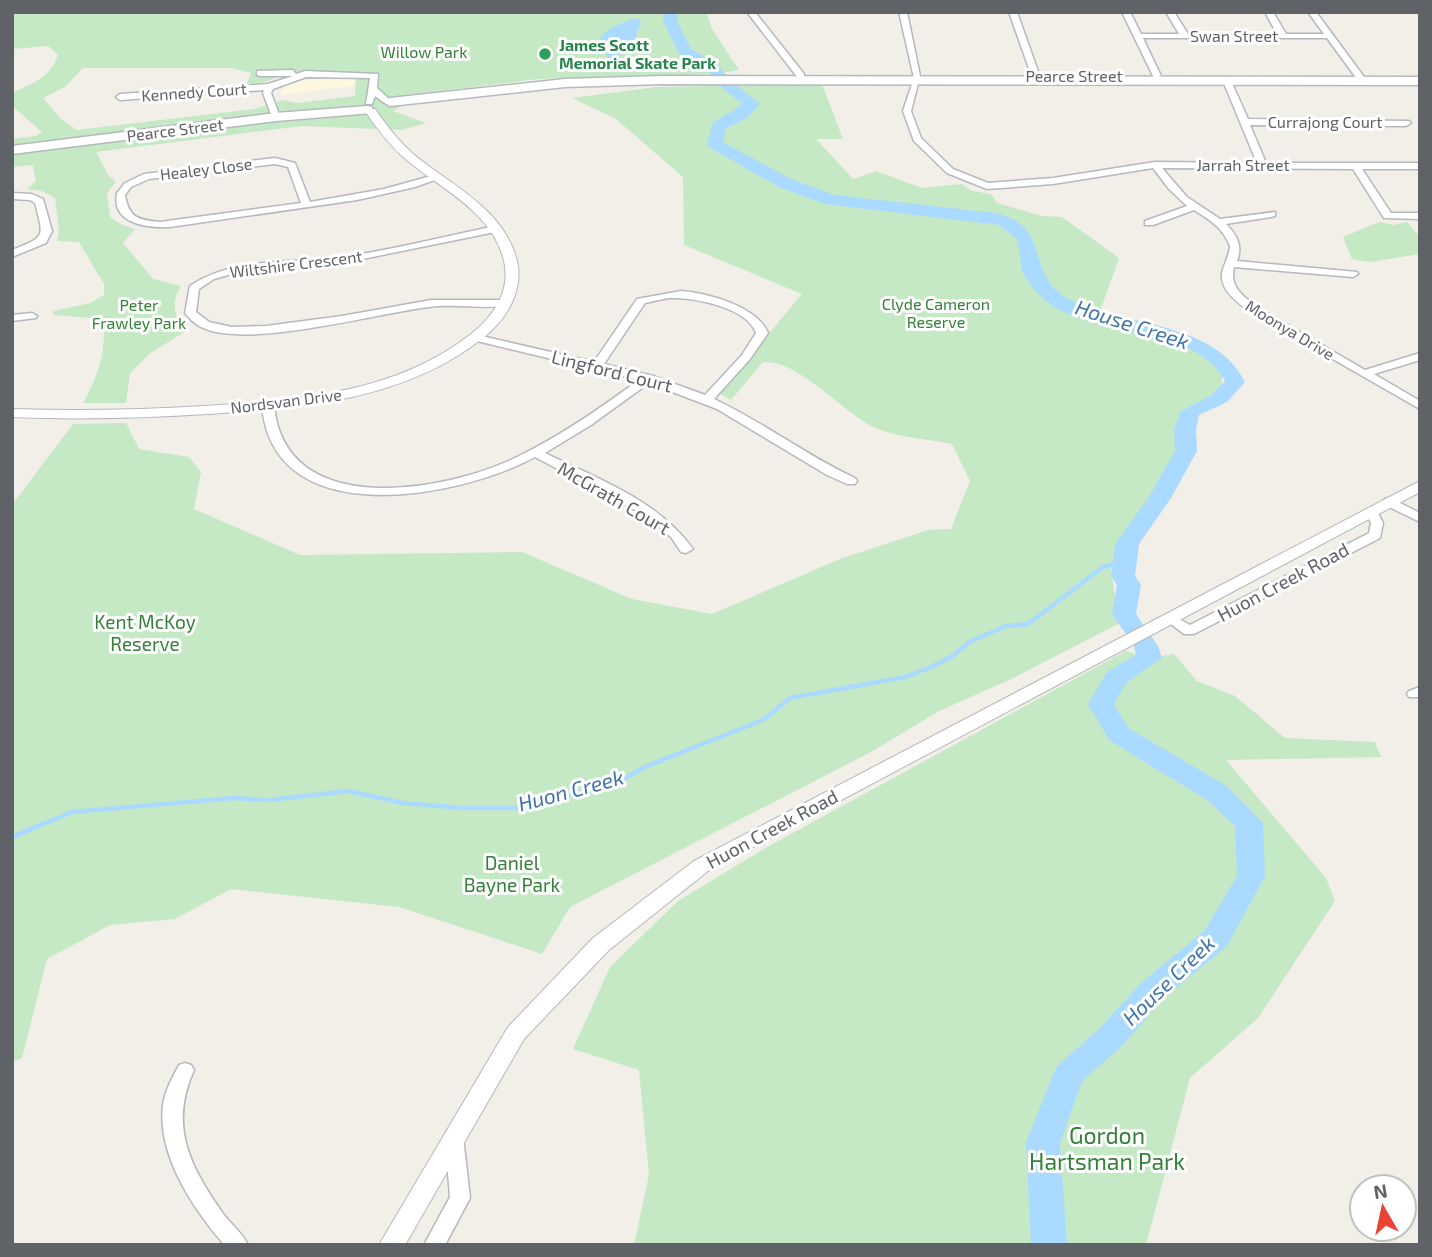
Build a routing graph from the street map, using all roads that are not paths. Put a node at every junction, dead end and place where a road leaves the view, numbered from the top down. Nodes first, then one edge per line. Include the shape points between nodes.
1 (751, 12) edge
2 (903, 12) edge
3 (1013, 12) edge
4 (1126, 12) edge
5 (1170, 12) edge
6 (1269, 12) edge
7 (1312, 12) edge
8 (1138, 36) junction
9 (1185, 36) junction
10 (1283, 36) junction
11 (1330, 36) junction
12 (260, 73) dead end
13 (301, 75) junction
14 (1036, 76) junction
15 (802, 78) junction
16 (916, 78) junction
17 (1158, 78) junction
18 (1226, 79) junction
19 (1362, 79) junction
20 (1420, 79) edge
21 (269, 87) junction
22 (120, 97) dead end
23 (369, 103) junction
24 (387, 108) junction
25 (276, 117) junction
26 (1243, 122) junction
27 (1406, 122) dead end
28 (12, 150) edge
29 (1262, 164) junction
30 (1155, 165) junction
31 (1356, 166) junction
32 (1420, 166) edge
33 (438, 177) junction
34 (12, 196) edge
35 (307, 206) junction
36 (1195, 207) junction
37 (1271, 214) dead end
38 (1420, 216) edge
39 (1218, 222) junction
40 (1149, 223) dead end
41 (496, 229) junction
42 (12, 254) edge
43 (1231, 264) junction
44 (1353, 274) dead end
45 (506, 303) junction
46 (32, 316) dead end
47 (12, 318) edge
48 (477, 338) junction
49 (1420, 356) edge
50 (598, 365) junction
51 (1363, 374) junction
52 (649, 377) junction
53 (706, 400) junction
54 (268, 405) junction
55 (1420, 406) edge
56 (13, 414) edge
57 (536, 453) junction
58 (851, 481) dead end
59 (1420, 486) edge
60 (1390, 502) junction
61 (1420, 518) edge
62 (686, 549) dead end
63 (185, 1070) dead end
64 (454, 1136) junction
65 (238, 1245) edge
66 (391, 1245) edge
67 (433, 1245) edge

1 - 15 street
2 - 16 street
3 - 14 street
4 - 8 street
5 - 9 street
6 - 10 street
7 - 11 street
8 - 9 street, Swan Street
8 - 17 street
9 - 10 street, Swan Street
10 - 11 street, Swan Street
11 - 19 street
12 - 13 street, Kennedy Court
13 - 21 street, Kennedy Court
13 - 23 street, Kennedy Court via 375,76
14 - 16 main road, Pearce Street
14 - 17 main road, Pearce Street
15 - 16 main road, Pearce Street
15 - 24 main road, Pearce Street via 565,83 429,98
16 - 17 main road, Pearce Street
16 - 30 street, Jarrah Street via 907,111 911,129 950,171 979,184 1047,181
17 - 18 main road, Pearce Street
18 - 19 main road, Pearce Street
18 - 26 street
19 - 20 main road, Pearce Street
21 - 22 street, Kennedy Court
21 - 25 street, Kennedy Court
23 - 24 main road, Pearce Street
23 - 24 street
23 - 25 main road, Pearce Street
24 - 33 street via 409,156
25 - 28 main road, Pearce Street
26 - 27 street, Currajong Court
26 - 29 street
29 - 30 street, Jarrah Street
29 - 31 street, Jarrah Street
30 - 36 street, Moonya Drive via 1173,190
31 - 32 street, Jarrah Street
31 - 38 street via 1388,216
33 - 35 street, Healey Close via 370,196
33 - 41 street via 474,204
34 - 42 street via 40,201 47,231 42,242
35 - 35 street, Healey Close via 151,224 125,215 120,195 128,185 147,176 275,161 292,164
36 - 39 street, Moonya Drive
36 - 40 street
37 - 39 street
39 - 43 street, Moonya Drive via 1235,245
41 - 45 street via 511,262 513,283
41 - 45 street, Wiltshire Crescent via 344,260 222,272 194,288 190,313 204,325 240,330 341,321 432,303
43 - 44 street
43 - 51 street, Moonya Drive via 1225,278 1230,292
45 - 48 street, Nordsvan Drive
46 - 47 street
48 - 50 street, Lingford Court
48 - 54 street, Nordsvan Drive via 392,381 318,399
49 - 51 street
50 - 52 street, Lingford Court
50 - 53 street via 641,301 684,294 717,299 758,324 762,333
51 - 55 street, Moonya Drive
52 - 53 street, Lingford Court
52 - 57 street via 593,419
53 - 58 street, Lingford Court
54 - 56 street, Nordsvan Drive via 94,415
54 - 57 street via 271,434 287,460 338,486 392,492 446,487 491,475
57 - 62 street, McGrath Court via 661,521
59 - 60 street, Huon Creek Road
60 - 61 street
60 - 64 street, Huon Creek Road via 701,866 601,944 516,1033
63 - 65 street via 173,1100 175,1147 186,1175
64 - 66 street, Huon Creek Road
64 - 67 street via 460,1198

